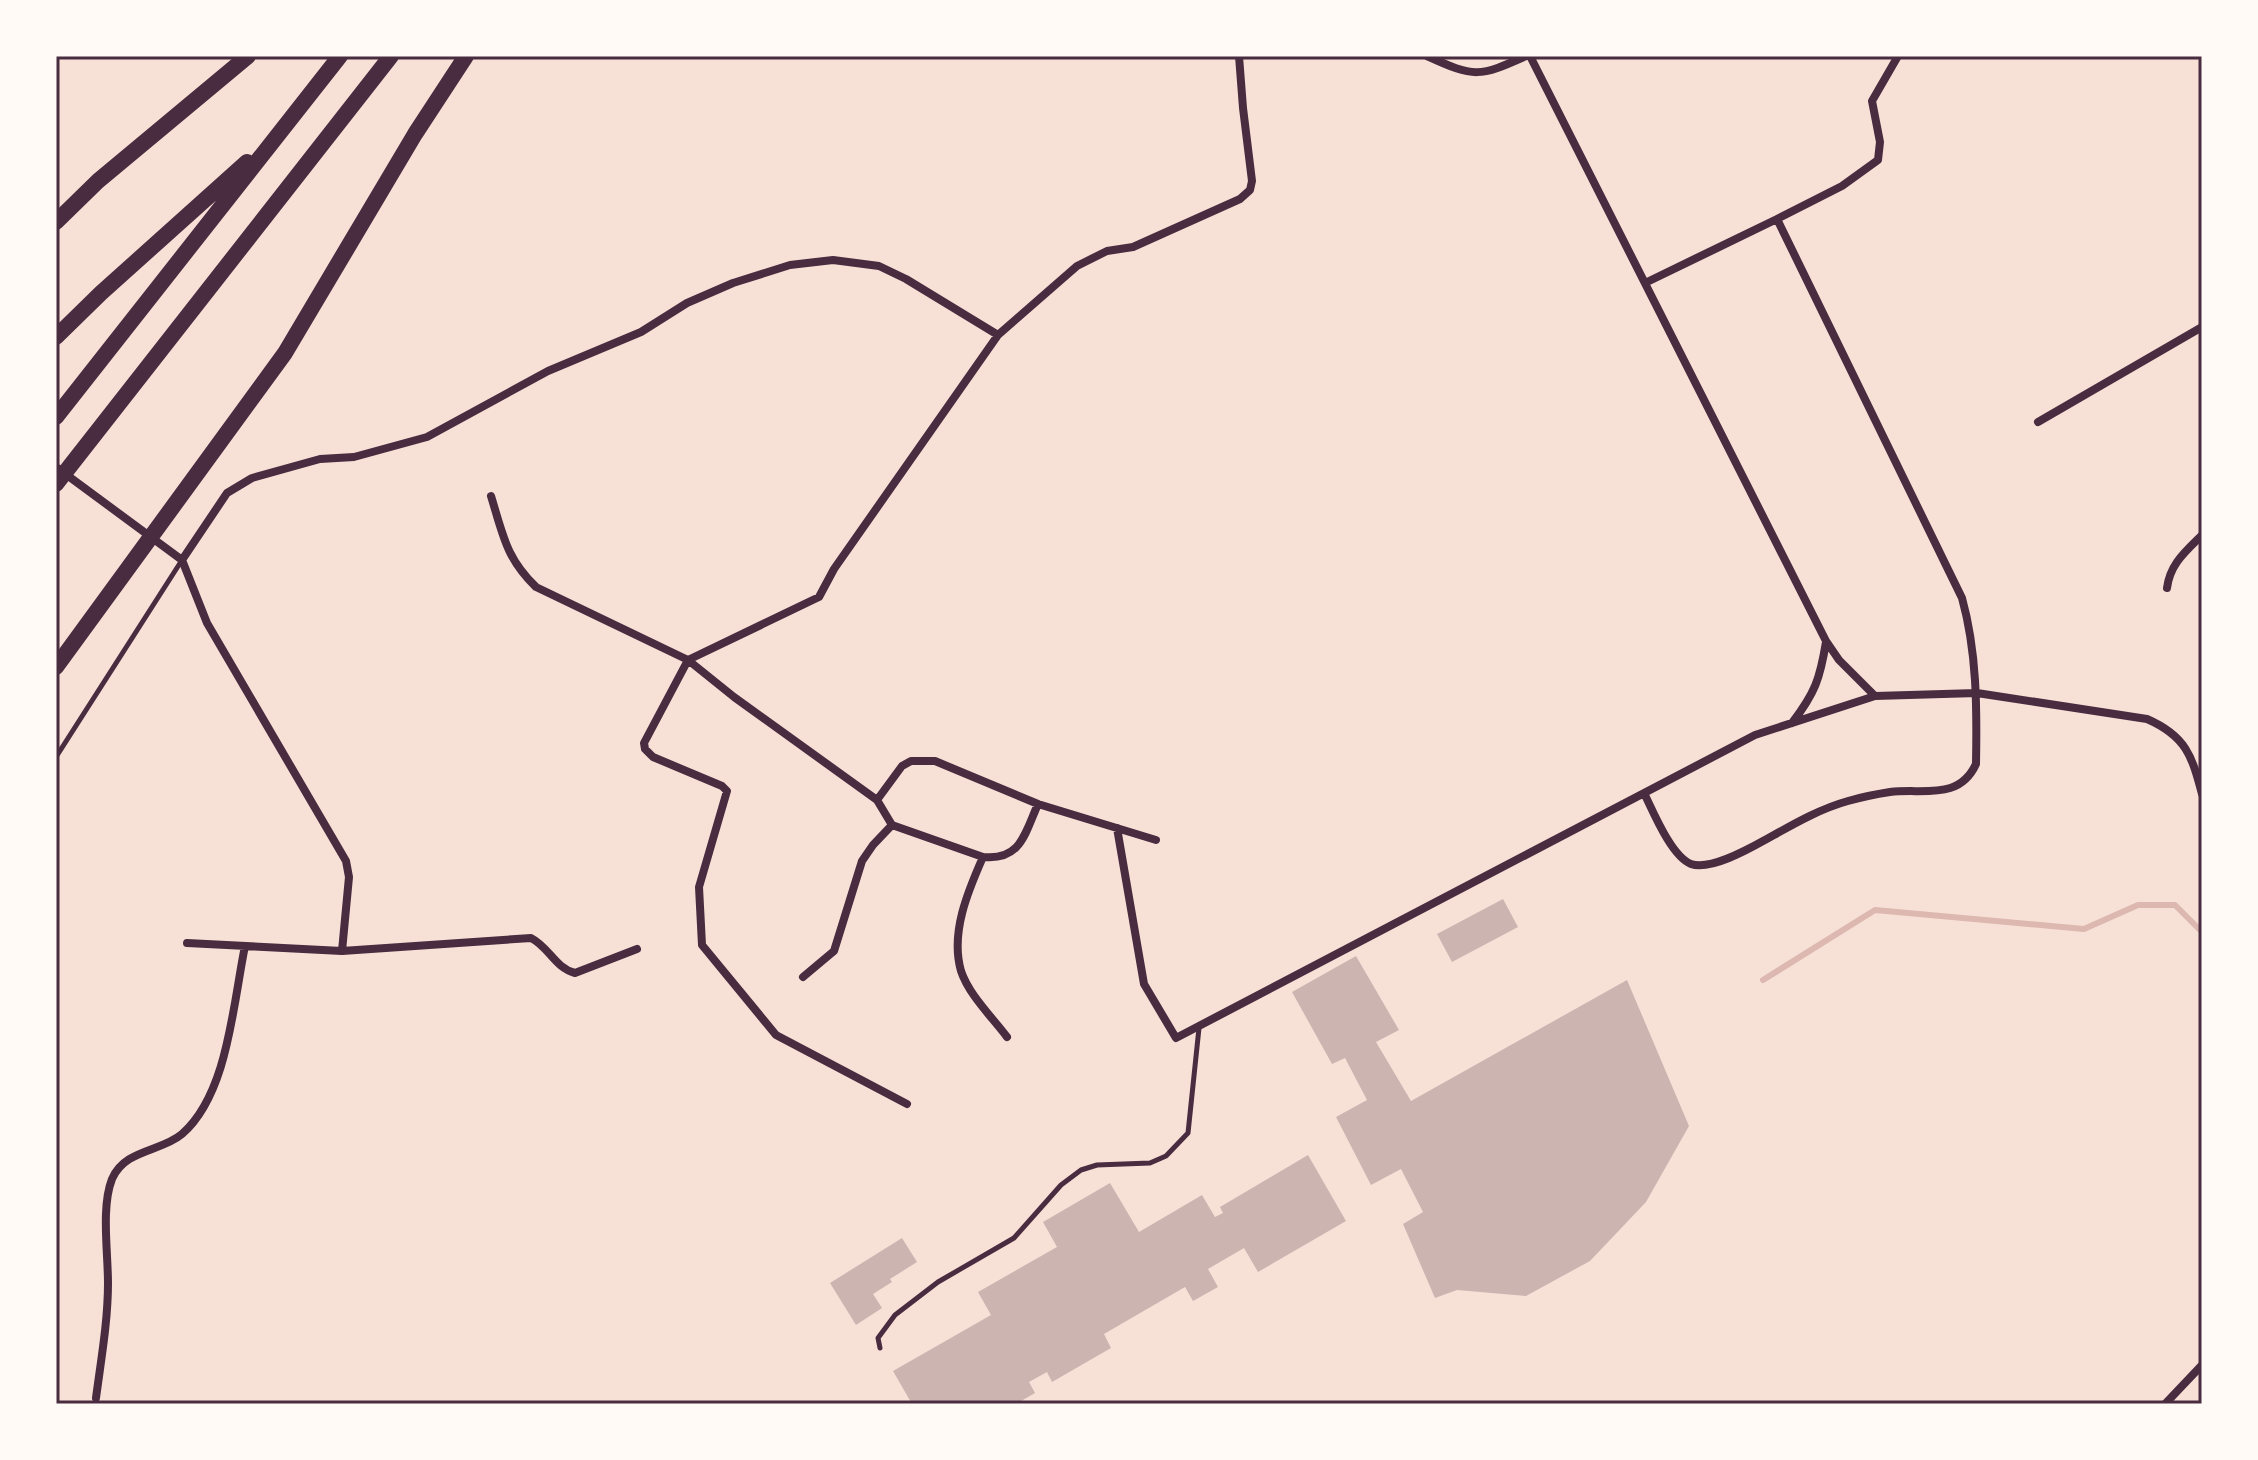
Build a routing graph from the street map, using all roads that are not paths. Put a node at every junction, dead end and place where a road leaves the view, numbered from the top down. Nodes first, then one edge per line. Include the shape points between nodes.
1 (248, 56) edge
2 (340, 56) edge
3 (391, 56) edge
4 (466, 56) edge
5 (1239, 56) edge
6 (1427, 56) edge
7 (1528, 56) edge
8 (1898, 56) edge
9 (281, 132) junction
10 (1777, 219) junction
11 (56, 222) edge
12 (1645, 283) junction
13 (2202, 327) edge
14 (998, 335) junction
15 (56, 337) edge
16 (56, 417) edge
17 (2038, 422) dead end
18 (56, 467) edge
19 (56, 484) edge
20 (491, 496) dead end
21 (2202, 535) edge
22 (182, 560) junction
23 (2167, 588) dead end
24 (1826, 641) junction
25 (688, 660) junction
26 (56, 667) edge
27 (1977, 693) junction
28 (1875, 696) junction
29 (1792, 723) junction
30 (56, 757) edge
31 (1644, 793) junction
32 (2202, 794) edge
33 (877, 800) junction
34 (1038, 804) junction
35 (892, 825) junction
36 (1117, 828) junction
37 (1156, 840) dead end
38 (983, 857) junction
39 (187, 943) dead end
40 (245, 946) junction
41 (637, 949) dead end
42 (342, 951) junction
43 (803, 977) dead end
44 (1199, 1028) junction
45 (1007, 1037) dead end
46 (907, 1104) dead end
47 (880, 1348) dead end
48 (2202, 1365) edge
49 (96, 1398) dead end
50 (2165, 1404) edge

1 - 11 highway
2 - 9 highway
3 - 19 highway
4 - 26 highway via 285,353
5 - 14 street via 1250,190 1133,247 1107,251 1077,266
6 - 7 street via 1478,74
7 - 12 street
8 - 10 street via 1872,101 1878,160 1842,186
9 - 15 highway
9 - 16 highway
10 - 12 street
10 - 27 street via 1962,598
12 - 24 street
13 - 17 street
14 - 22 street via 879,266 833,260 790,265 687,303 641,332 548,371 427,437 252,478 227,493
14 - 25 street via 819,597
18 - 22 street
20 - 25 street via 507,551 536,587
21 - 23 street via 2175,561
22 - 30 lane
22 - 42 street via 207,623 346,861
24 - 28 street
24 - 29 street via 1811,698
25 - 33 street
25 - 46 street via 644,743 653,757 727,791 699,887 702,945 776,1035
27 - 28 street
27 - 31 street via 1976,764 1959,785 1940,792 1892,792 1847,801 1710,863 1691,864 1679,854
27 - 32 street via 2162,725 2190,754
28 - 29 street
29 - 31 street via 1755,735
31 - 44 street
33 - 34 street via 902,766 924,760
33 - 35 street
34 - 36 street
34 - 38 street via 1015,849 997,859
35 - 38 street
35 - 43 street via 862,861 834,951
36 - 37 street
36 - 44 street via 1144,984 1176,1038
38 - 45 street via 957,949 962,973
39 - 40 street
40 - 42 street
40 - 49 street via 218,1081 206,1106 180,1136 141,1152 113,1178
41 - 42 street via 575,973 560,967 531,938
44 - 47 lane via 1188,1133 1178,1146 1150,1163 1097,1165 1073,1175 1014,1238 960,1268 895,1315 878,1338
48 - 50 street

